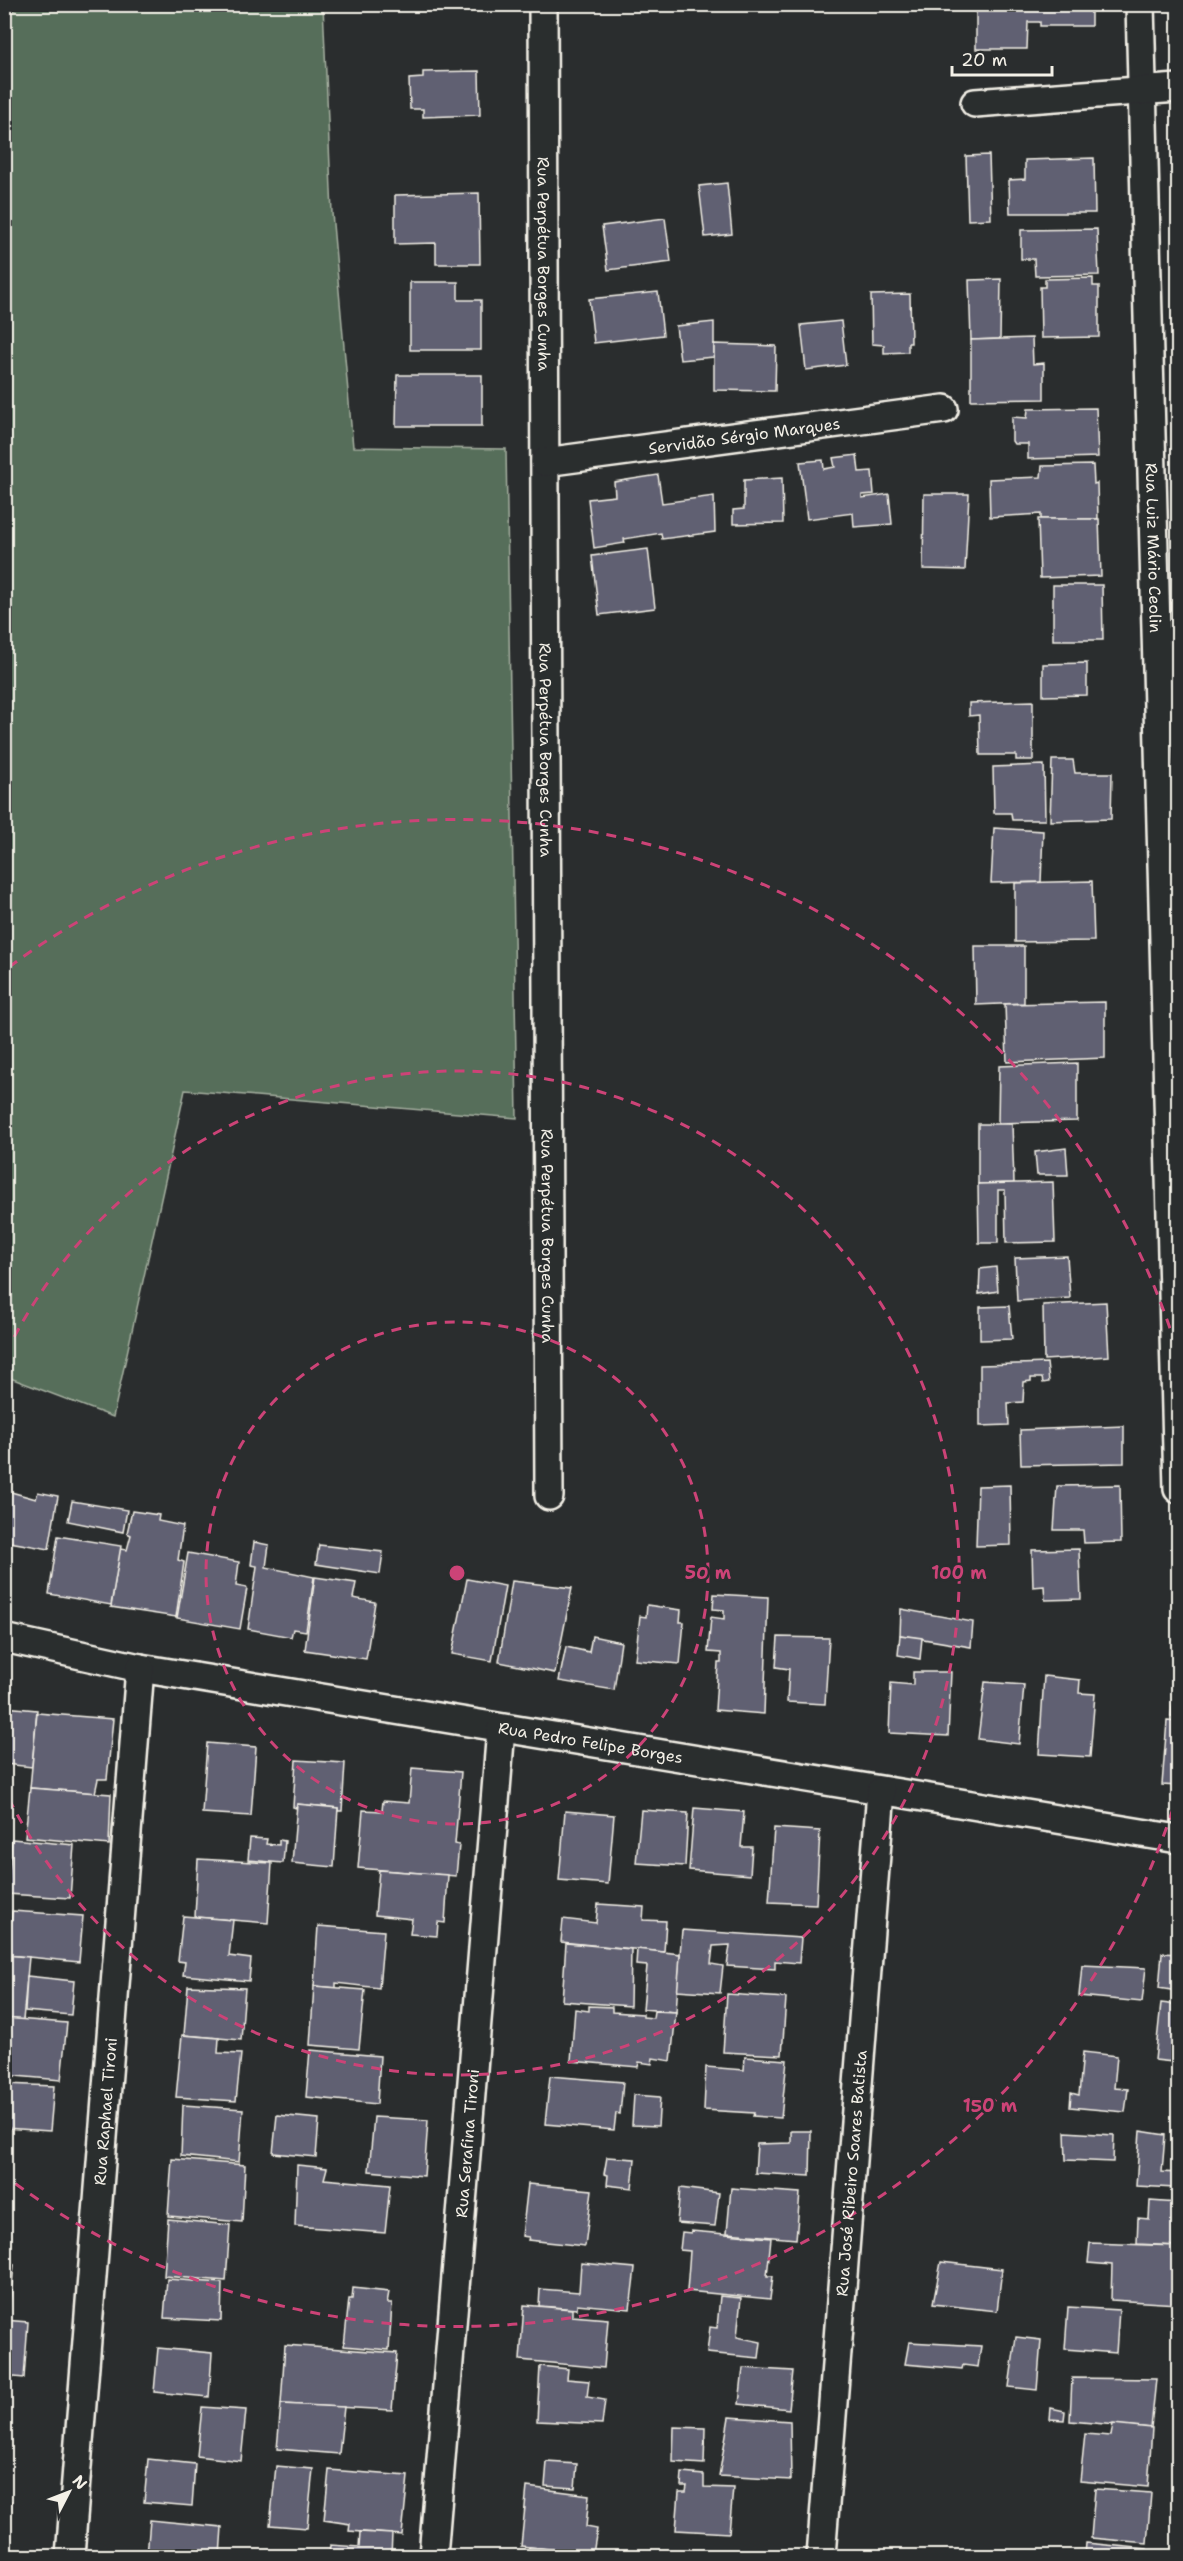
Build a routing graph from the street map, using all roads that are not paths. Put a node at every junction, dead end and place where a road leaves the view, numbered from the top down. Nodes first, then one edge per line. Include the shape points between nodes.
1 (543, 4) edge
2 (1140, 4) edge
3 (1179, 88) edge
4 (1142, 90) junction
5 (975, 103) dead end
6 (944, 409) dead end
7 (545, 462) junction
8 (1179, 1489) edge
9 (549, 1496) dead end
10 (4, 1638) edge
11 (140, 1668) junction
12 (501, 1729) junction
13 (881, 1791) junction
14 (1179, 1839) edge
15 (70, 2556) edge
16 (433, 2556) edge
17 (821, 2556) edge

1 - 7 street, Rua Perpétua Borges Cunha
2 - 4 street, Rua Luiz Mário Ceolin
3 - 4 street
4 - 5 street
4 - 8 street, Rua Luiz Mário Ceolin
6 - 7 street, Servidão Sérgio Marques
7 - 9 street, Rua Perpétua Borges Cunha
10 - 11 street, Rua Pedro Felipe Borges
11 - 12 street, Rua Pedro Felipe Borges
11 - 15 street, Rua Raphael Tironi
12 - 13 street, Rua Pedro Felipe Borges
12 - 16 street, Rua Serafina Tironi
13 - 14 street, Rua Pedro Felipe Borges
13 - 17 street, Rua José Ribeiro Soares Batista

